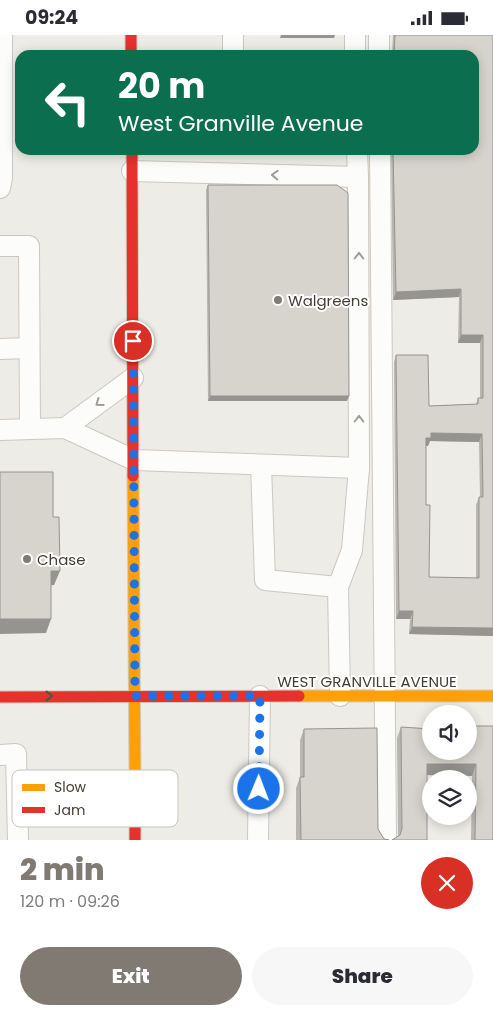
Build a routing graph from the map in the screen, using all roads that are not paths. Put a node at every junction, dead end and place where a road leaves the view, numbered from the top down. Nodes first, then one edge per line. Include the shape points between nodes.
1 (2, 35) edge
2 (131, 35) edge
3 (233, 35) edge
4 (355, 35) edge
5 (379, 35) edge
6 (131, 50) edge
7 (232, 50) edge
8 (355, 50) edge
9 (379, 50) edge
10 (132, 155) edge
11 (357, 155) edge
12 (380, 155) edge
13 (132, 171) junction
14 (358, 177) junction
15 (0, 188) edge
16 (0, 246) edge
17 (30, 348) junction
18 (0, 349) edge
19 (133, 378) junction
20 (65, 428) junction
21 (30, 429) junction
22 (0, 430) edge
23 (134, 460) junction
24 (261, 465) junction
25 (359, 467) junction
26 (338, 587) junction
27 (135, 696) junction
28 (260, 696) junction
29 (340, 696) junction
30 (385, 696) junction
31 (493, 696) edge
32 (0, 697) edge
33 (0, 755) edge
34 (16, 770) edge
35 (135, 770) edge
36 (18, 827) edge
37 (135, 827) edge
38 (18, 840) edge
39 (135, 840) edge
40 (258, 840) edge
41 (386, 840) edge

1 - 15 lane
2 - 6 main road
3 - 7 lane
4 - 8 lane
5 - 9 lane
10 - 13 main road
11 - 14 lane
12 - 30 lane
14 -> 13 lane
13 - 19 main road
25 -> 14 lane
16 - 17 lane via 29,246
17 - 18 lane
17 - 21 lane
19 -> 20 lane
19 - 23 main road
20 - 21 lane
20 - 23 lane
21 - 22 lane
23 - 24 lane
23 - 27 main road
24 - 25 lane
24 - 26 lane via 265,580
25 - 26 lane via 352,550
26 - 29 lane
27 - 28 main road, WEST GRANVILLE AVENUE
32 -> 27 main road, WEST GRANVILLE AVENUE
27 - 35 main road
28 - 29 main road, WEST GRANVILLE AVENUE
28 - 40 lane
29 - 30 main road, WEST GRANVILLE AVENUE
30 - 31 main road, WEST GRANVILLE AVENUE
30 - 41 lane
33 - 34 lane via 16,754
36 - 38 lane
37 - 39 main road

